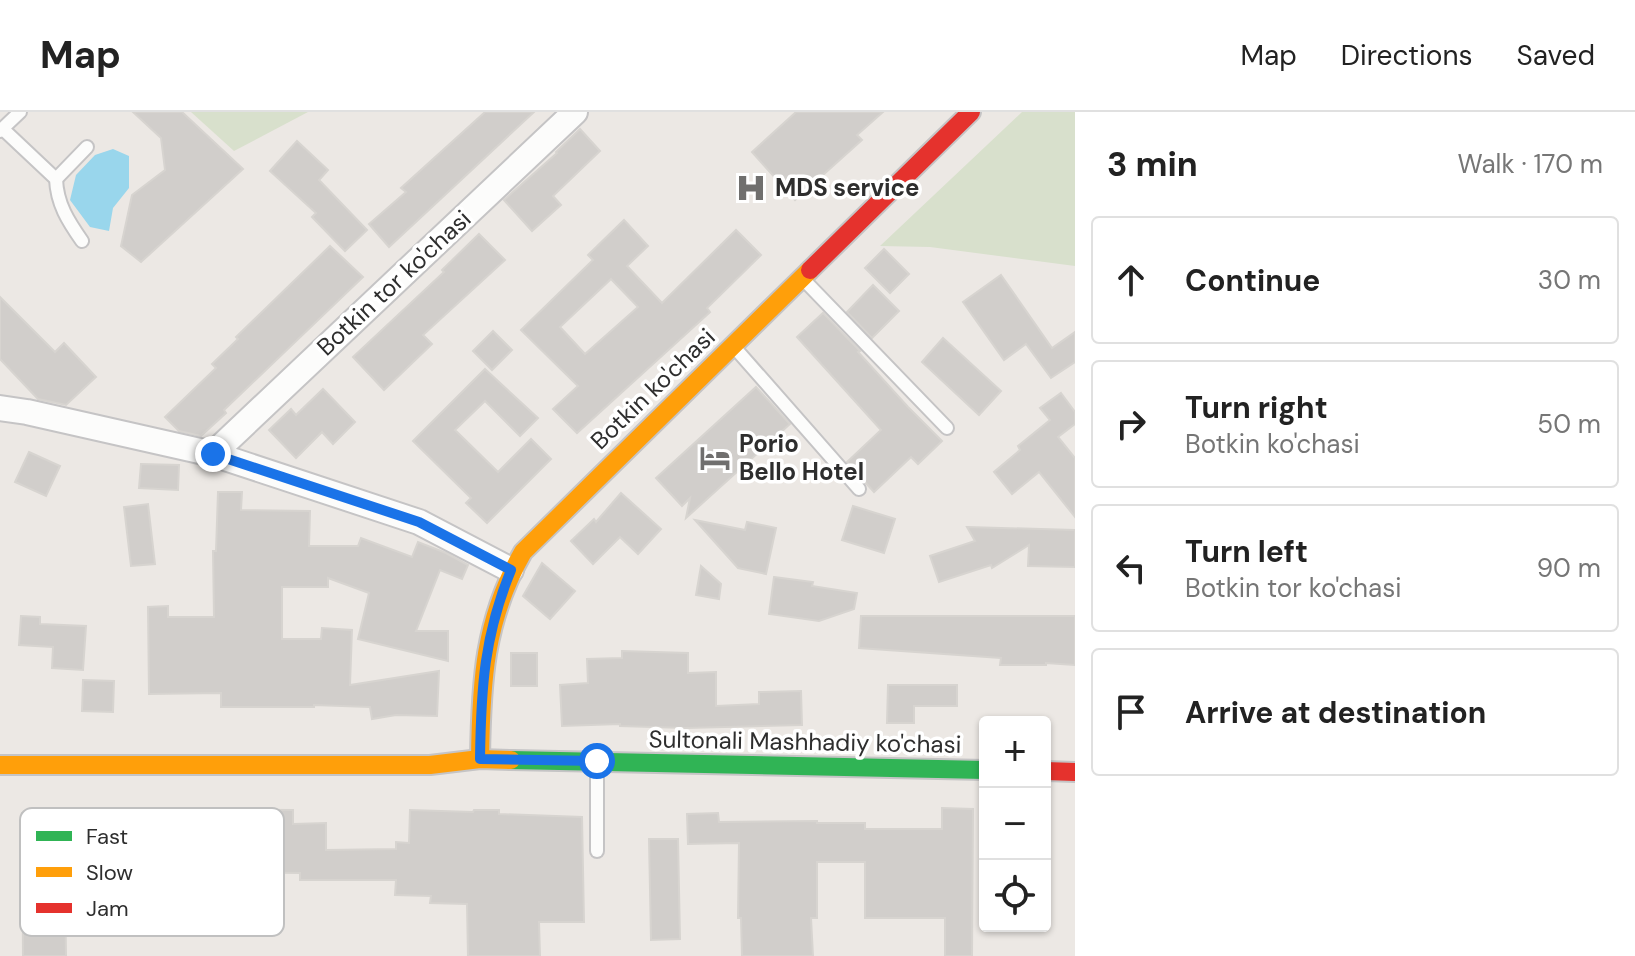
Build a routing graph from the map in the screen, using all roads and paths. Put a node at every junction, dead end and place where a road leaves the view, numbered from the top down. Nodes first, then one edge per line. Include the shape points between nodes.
1 (20, 112) edge
2 (575, 112) edge
3 (971, 112) edge
4 (1, 130) edge
5 (87, 147) dead end
6 (56, 179) junction
7 (82, 241) dead end
8 (802, 278) junction
9 (732, 345) junction
10 (0, 408) edge
11 (947, 428) dead end
12 (213, 454) junction
13 (859, 489) dead end
14 (511, 570) junction
15 (0, 749) edge
16 (480, 759) junction
17 (597, 761) junction
18 (0, 765) edge
19 (979, 770) edge
20 (1051, 771) edge
21 (1075, 772) edge
22 (597, 851) dead end

1 - 4 lane
2 - 12 street, Botkin tor ko'chasi
3 - 8 street, Botkin ko'chasi
4 - 6 lane
5 - 6 lane
6 - 7 lane via 62,209
8 - 9 street, Botkin ko'chasi
8 - 11 lane
9 - 13 lane
9 - 14 street, Botkin ko'chasi via 536,538
10 - 12 street
12 - 14 street via 419,522
14 - 16 street, Botkin ko'chasi via 487,645
15 - 16 street, Sultonali Mashhadiy ko'chasi via 432,747
16 - 17 street, Sultonali Mashhadiy ko'chasi
16 - 18 street, Sultonali Mashhadiy ko'chasi via 430,765
17 - 19 street, Sultonali Mashhadiy ko'chasi
17 - 22 lane
20 - 21 street

